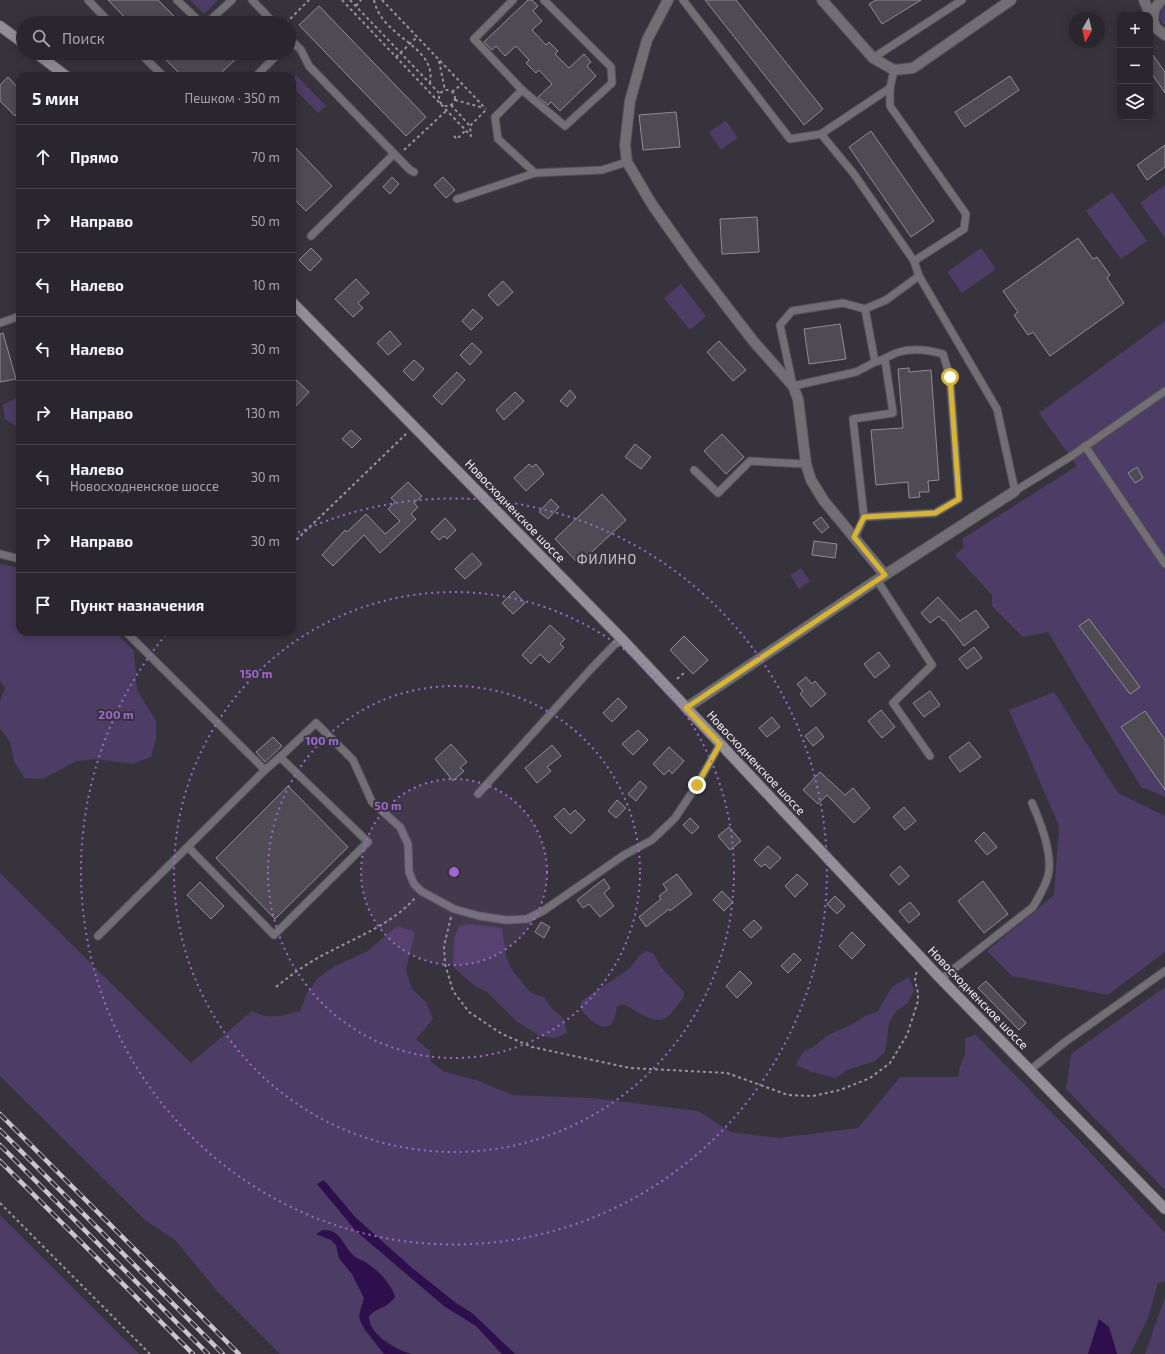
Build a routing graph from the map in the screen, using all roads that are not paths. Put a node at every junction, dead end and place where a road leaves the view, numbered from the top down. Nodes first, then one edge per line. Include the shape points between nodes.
1 (88, 0) edge
2 (177, 0) edge
3 (232, 0) edge
4 (252, 0) edge
5 (513, 0) edge
6 (544, 0) edge
7 (668, 0) edge
8 (684, 0) edge
9 (822, 0) edge
10 (962, 0) edge
11 (1011, 0) edge
12 (1144, 0) edge
13 (1161, 0) edge
14 (103, 16) edge
15 (194, 16) edge
16 (215, 16) edge
17 (267, 16) edge
18 (1154, 22) junction
19 (0, 26) edge
20 (1165, 35) edge
21 (16, 38) edge
22 (296, 45) edge
23 (874, 58) junction
24 (45, 60) edge
25 (147, 60) edge
26 (272, 60) edge
27 (894, 70) junction
28 (61, 72) edge
29 (159, 72) edge
30 (260, 72) edge
31 (890, 88) junction
32 (522, 90) junction
33 (821, 134) junction
34 (395, 156) junction
35 (627, 162) junction
36 (414, 172) dead end
37 (535, 173) junction
38 (457, 199) dead end
39 (311, 236) dead end
40 (914, 261) junction
41 (918, 276) junction
42 (296, 306) edge
43 (865, 309) junction
44 (16, 317) edge
45 (0, 323) edge
46 (885, 360) junction
47 (875, 362) junction
48 (793, 386) junction
49 (1165, 391) edge
50 (1086, 446) junction
51 (806, 464) junction
52 (694, 470) dead end
53 (1015, 491) junction
54 (864, 517) junction
55 (854, 537) junction
56 (0, 554) edge
57 (16, 558) edge
58 (1165, 564) edge
59 (881, 577) junction
60 (130, 636) edge
61 (621, 638) junction
62 (686, 708) junction
63 (720, 744) junction
64 (930, 756) dead end
65 (280, 757) junction
66 (265, 770) junction
67 (478, 794) dead end
68 (1032, 803) dead end
69 (188, 847) junction
70 (98, 936) dead end
71 (1165, 971) edge
72 (941, 979) junction
73 (1030, 1070) junction
74 (1165, 1208) edge

1 - 14 lane
2 - 15 lane
3 - 16 lane
4 - 17 lane
5 - 32 lane via 474,39
6 - 32 lane via 611,67 612,82 565,126
7 - 35 street via 647,40 630,101 625,145
8 - 33 lane via 790,139
9 - 23 street
10 - 23 lane
11 - 27 street via 913,68
12 - 18 street
13 - 18 street via 1154,10
18 - 20 street via 1156,28
19 - 21 main road
22 - 34 lane via 309,66
23 - 27 street
24 - 28 main road
25 - 29 lane
26 - 30 lane
27 - 31 lane
31 - 33 lane
31 - 40 lane via 890,106 966,214 964,229
32 - 37 lane via 496,117 498,139
33 - 40 lane via 854,174
34 - 36 lane
34 - 39 lane
35 - 37 lane via 602,170
35 - 48 street via 653,206 694,264 754,342
37 - 38 lane
40 - 41 lane
41 - 43 lane via 886,300
41 - 53 lane via 997,409
42 - 61 main road, Новосходненское шоссе
43 - 47 lane
43 - 48 lane via 843,303 792,311 780,325
44 - 45 lane
46 - 47 lane
46 - 54 lane via 893,413 853,419
46 - 54 lane via 898,352 928,349 943,354 950,377 959,499 935,513
47 - 48 lane via 856,372
48 - 51 street via 799,405
49 - 50 lane
50 - 53 lane
50 - 58 lane
51 - 52 lane via 750,461 718,493
51 - 55 street via 811,480 824,501
53 - 59 street
54 - 55 lane
55 - 59 street
56 - 57 lane
59 - 62 street
59 - 64 lane via 932,665 893,703
60 - 66 lane
61 - 62 main road, Новосходненское шоссе
61 - 67 lane
62 - 63 main road, Новосходненское шоссе
63 - 65 lane via 675,818 652,840 624,855 543,911 527,918 506,920 454,909 421,891 414,884 409,872 408,844 400,827 372,802 353,760 316,723
63 - 72 main road, Новосходненское шоссе
65 - 66 lane
65 - 69 lane via 368,842 274,935
66 - 69 lane
68 - 72 lane via 1040,821 1047,853 1049,874 1043,890 1033,907
69 - 70 lane
71 - 73 lane
72 - 73 main road, Новосходненское шоссе
73 - 74 main road, Новосходненское шоссе

